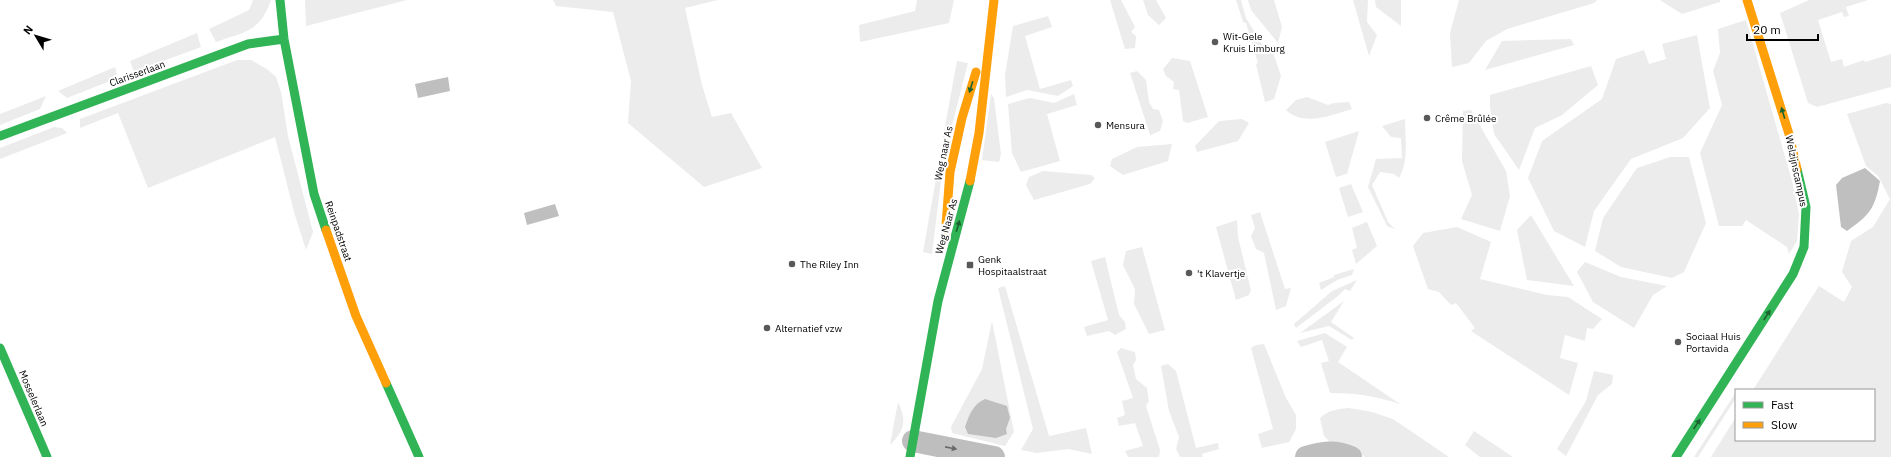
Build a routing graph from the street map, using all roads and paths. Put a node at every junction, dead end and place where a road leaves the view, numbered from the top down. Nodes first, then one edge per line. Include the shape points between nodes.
1 (280, 0) edge
2 (994, 0) edge
3 (1747, 0) edge
4 (987, 37) junction
5 (284, 39) junction
6 (0, 136) edge
7 (943, 277) junction
8 (0, 348) edge
9 (911, 449) edge
10 (47, 457) edge
11 (418, 457) edge
12 (994, 457) edge
13 (1306, 457) edge
14 (1352, 457) edge
15 (1676, 457) edge

1 - 5 street, Reinpadstraat
2 - 4 street, Weg Naar As
15 -> 3 street, Welzijnscampus via 1793,274 1804,247 1806,207 1791,141
7 -> 4 street, Weg Naar As via 971,177 981,122
4 -> 7 street, Weg naar As via 962,118 950,172
5 - 6 street, Clarisserlaan via 248,44
5 - 11 street, Reinpadstraat via 314,194 356,316
7 - 9 street, Weg Naar As
8 - 10 street, Mosselerlaan
9 -> 12 street
13 - 14 street via 1329,452

